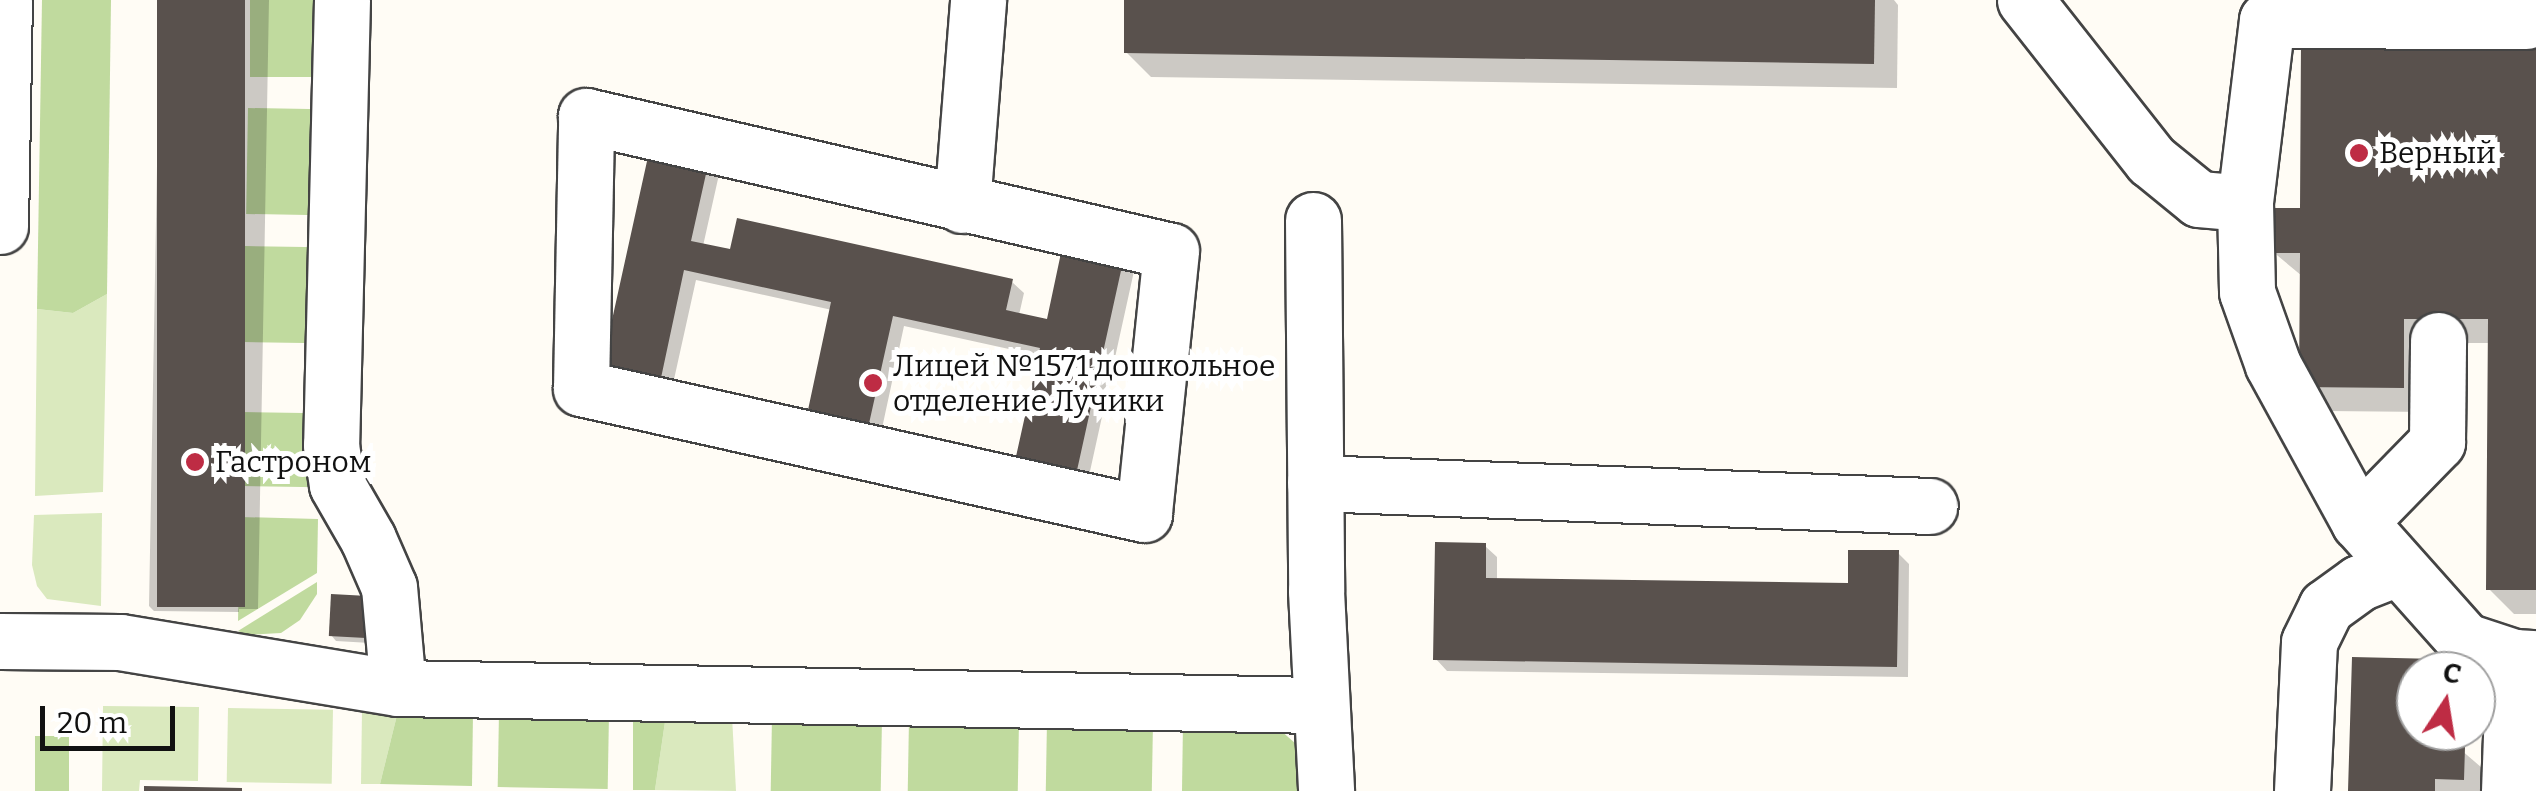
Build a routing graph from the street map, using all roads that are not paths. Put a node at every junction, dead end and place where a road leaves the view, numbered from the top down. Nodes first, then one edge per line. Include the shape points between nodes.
1 (4, 0) edge
2 (342, 0) edge
3 (978, 0) edge
4 (2025, 0) edge
5 (2526, 21) dead end
6 (2245, 204) junction
7 (962, 205) junction
8 (1313, 220) dead end
9 (0, 226) edge
10 (2438, 340) dead end
11 (1315, 483) junction
12 (1930, 506) dead end
13 (2360, 522) junction
14 (2397, 568) junction
15 (0, 640) edge
16 (2525, 658) edge
17 (398, 688) junction
18 (1320, 705) junction
19 (1326, 791) edge
20 (2302, 791) edge
21 (2509, 791) edge

1 - 9 street
2 - 17 street via 331,445 337,486 389,587
3 - 7 street
4 - 6 street via 2151,160 2199,199
5 - 6 street via 2268,20
6 - 13 street via 2247,292 2273,365
7 - 7 street via 586,116 581,388 1144,514 1171,252
8 - 11 street
10 - 13 street via 2437,442
11 - 12 street
11 - 18 street
13 - 14 street
14 - 16 street via 2464,642
14 - 20 street via 2359,583 2326,607 2308,642
15 - 17 street via 120,642
16 - 21 street
17 - 18 street
18 - 19 street

